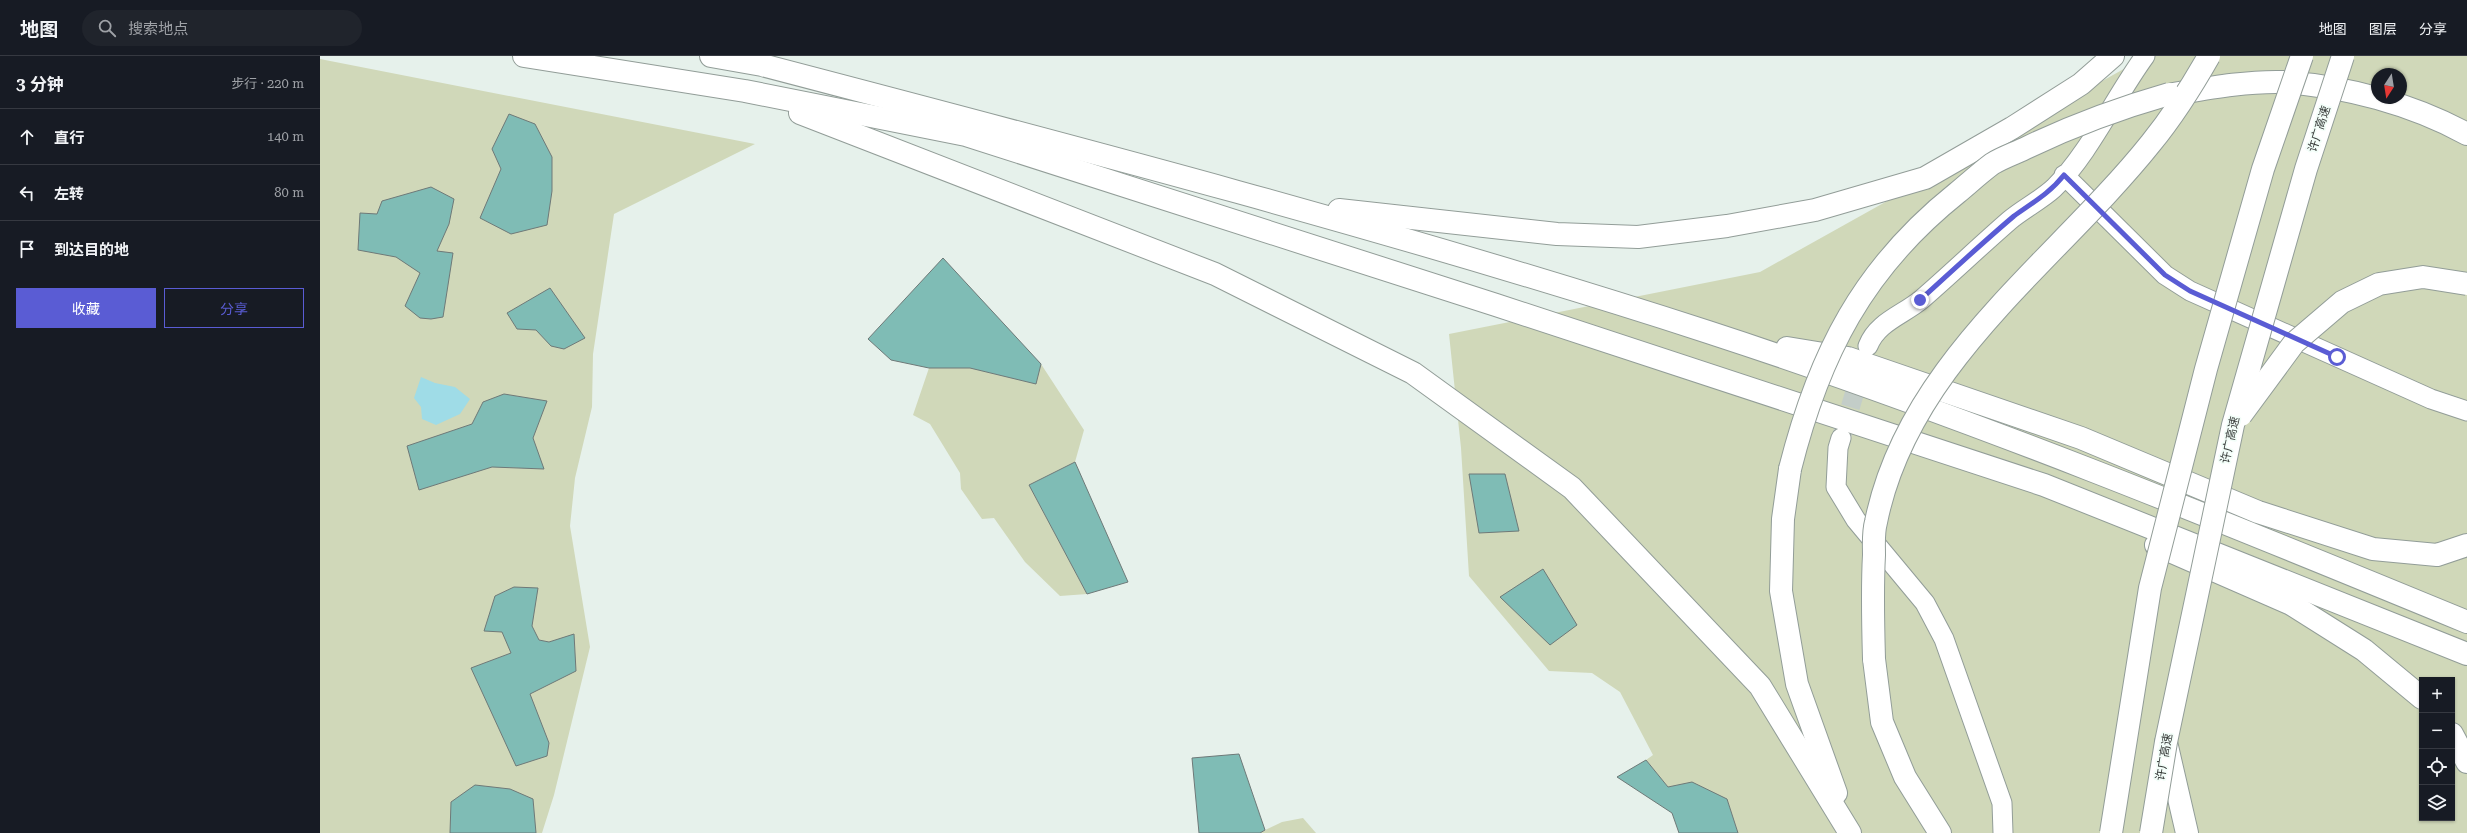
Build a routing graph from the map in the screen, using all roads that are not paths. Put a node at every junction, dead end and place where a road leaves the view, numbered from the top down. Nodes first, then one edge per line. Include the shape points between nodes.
1 (524, 56) edge
2 (711, 56) edge
3 (2113, 56) edge
4 (2144, 56) edge
5 (2209, 56) edge
6 (2302, 56) edge
7 (2343, 56) edge
8 (745, 91) junction
9 (2467, 134) edge
10 (2064, 175) junction
11 (1280, 204) junction
12 (2467, 284) edge
13 (1724, 338) junction
14 (1868, 346) dead end
15 (2467, 411) edge
16 (2233, 425) junction
17 (1841, 438) tunnel mouth
18 (2044, 485) junction
19 (2467, 545) edge
20 (2467, 622) edge
21 (2467, 654) edge
22 (2419, 696) edge
23 (2455, 740) edge
24 (2166, 742) junction
25 (2467, 762) edge
26 (1850, 833) edge
27 (1940, 833) edge
28 (2003, 833) edge
29 (2111, 833) edge
30 (2151, 833) edge
31 (2187, 833) edge

1 - 8 highway
2 - 11 highway via 762,65 1159,169
3 - 11 highway via 2081,84 2012,128 1925,178 1815,210 1727,226 1638,237 1558,234
4 - 10 lane via 2083,151
5 - 27 highway, bridge via 2152,143 1980,328 1930,393 1895,460 1875,523 1872,593 1874,659 1882,722 1905,777
6 - 29 highway, bridge via 2263,169 2206,369 2150,588
7 - 16 highway, 许广高速, bridge via 2306,169
8 - 18 highway via 966,135
8 - 26 highway via 1215,274 1413,373 1572,488 1760,686
9 - 26 highway, bridge via 2402,105 2348,92 2282,82 2169,94 2115,110 2049,137 1993,164 1932,214 1888,257 1851,309 1820,371 1802,418 1790,469 1783,519 1781,591 1797,684
10 - 14 lane via 2054,188 1975,249 1920,300 1872,334
10 - 15 lane via 2165,275 2190,291 2431,398
11 - 13 highway via 1463,255
12 - 16 highway, bridge via 2423,277 2379,284 2342,302 2294,343
13 - 19 highway via 1848,358 2081,438 2258,512 2373,549 2437,555
13 - 20 highway via 1892,395 2114,479
16 - 24 highway, 许广高速, bridge
17 - 28 lane via 1836,487 1856,520 1925,603 1944,639 2002,803
18 - 21 highway
18 - 22 highway via 2146,541 2291,604 2364,650
23 - 25 highway
24 - 30 highway, 许广高速, bridge
24 - 31 highway

